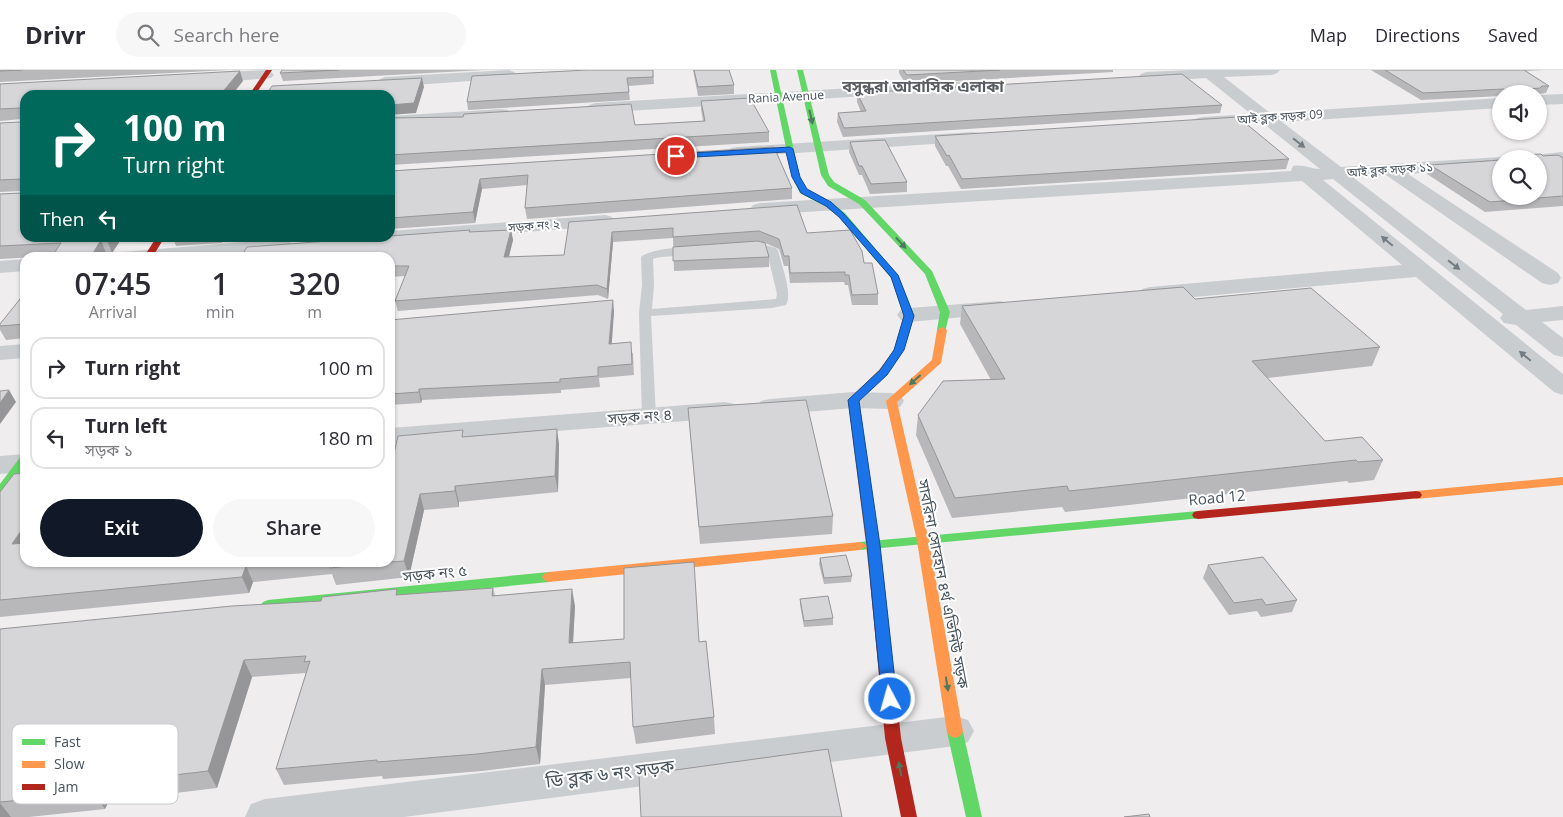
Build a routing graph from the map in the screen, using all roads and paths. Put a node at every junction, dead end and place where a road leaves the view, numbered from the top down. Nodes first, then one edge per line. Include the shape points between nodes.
1 (773, 70) edge
2 (800, 70) edge
3 (1272, 70) edge
4 (1182, 72) edge
5 (1208, 72) edge
6 (521, 74) edge
7 (1136, 78) edge
8 (187, 79) edge
9 (267, 81) edge
10 (371, 82) edge
11 (1006, 84) edge
12 (806, 95) junction
13 (779, 97) junction
14 (1563, 99) edge
15 (1547, 100) edge
16 (1492, 104) edge
17 (580, 109) edge
18 (520, 113) edge
19 (1266, 118) junction
20 (1239, 119) junction
21 (395, 121) edge
22 (1190, 123) edge
23 (985, 136) edge
24 (818, 147) junction
25 (790, 149) junction
26 (721, 153) edge
27 (1492, 163) edge
28 (1390, 170) junction
29 (1338, 174) junction
30 (1308, 176) junction
31 (862, 202) junction
32 (828, 204) junction
33 (739, 211) edge
34 (619, 220) edge
35 (395, 237) edge
36 (306, 243) edge
37 (731, 248) edge
38 (704, 250) edge
39 (161, 251) edge
40 (20, 265) edge
41 (0, 267) edge
42 (1421, 270) junction
43 (1550, 278) dead end
44 (1134, 296) edge
45 (1025, 305) edge
46 (946, 312) junction
47 (1563, 313) edge
48 (644, 314) junction
49 (909, 316) junction
50 (1520, 317) junction
51 (1483, 321) junction
52 (1563, 350) edge
53 (20, 351) edge
54 (0, 353) edge
55 (1563, 387) edge
56 (854, 400) junction
57 (890, 401) junction
58 (649, 417) junction
59 (395, 436) edge
60 (19, 461) edge
61 (1563, 481) edge
62 (0, 492) edge
63 (923, 541) junction
64 (873, 545) junction
65 (258, 606) edge
66 (955, 731) junction
67 (894, 738) junction
68 (265, 817) edge
69 (909, 817) edge
70 (974, 817) edge

1 - 13 street
2 - 12 street
3 - 5 street
4 - 5 street
4 - 7 street
4 - 20 street
5 - 19 street
6 - 10 street
8 - 9 street
11 - 12 street, Rania Avenue
12 - 13 street, Rania Avenue
12 -> 24 street
13 - 17 street, Rania Avenue
13 - 25 street
14 - 15 street
16 - 19 street, আই ব্লক সড়ক 09
18 - 21 street
19 - 20 street, আই ব্লক সড়ক 09
19 -> 29 street
20 - 22 street, আই ব্লক সড়ক 09
20 - 30 street
23 - 24 street
24 - 25 street
24 - 31 street via 825,175 831,184
25 - 26 street
25 - 32 street via 796,177 803,191
27 - 28 street, আই ব্লক সড়ক ১১
28 - 29 street, আই ব্লক সড়ক ১১
28 - 43 street
29 - 30 street, আই ব্লক সড়ক ১১
29 -> 50 street
30 - 31 street, আই ব্লক সড়ক ১১
42 -> 30 street
31 - 32 street, আই ব্লক সড়ক ১১
31 -> 46 street via 929,273
32 - 33 street
32 - 49 street via 842,215 895,277
34 - 35 street, সড়ক নং ২
36 - 39 street
37 - 48 lane via 759,246 772,250 782,302
38 - 48 lane via 647,257
40 - 41 street
42 - 44 street
42 - 51 street
45 - 46 street
46 - 49 street
46 -> 57 street via 937,361
47 - 50 street
48 - 58 lane
49 - 56 street via 899,350 883,372
50 - 51 street
50 - 52 street
55 -> 51 street
53 - 54 street
56 - 57 street, সড়ক নং ৪
56 - 58 street, সড়ক নং ৪
56 - 64 street
57 - 63 street, সাবরিনা সোবহান ৪র্থ এভিনিউ সড়ক
58 - 59 street, সড়ক নং ৪
60 - 62 street
61 - 63 street, Road 12
63 - 64 street, Road 12
63 -> 66 street, সাবরিনা সোবহান ৪র্থ এভিনিউ সড়ক
64 - 65 street, সড়ক নং ৫
64 - 67 street
66 - 67 street, ডি ব্লক ৬ নং সড়ক
66 - 70 street, সাবরিনা সোবহান ৪র্থ এভিনিউ সড়ক
67 - 68 street, ডি ব্লক ৬ নং সড়ক
69 -> 67 street

